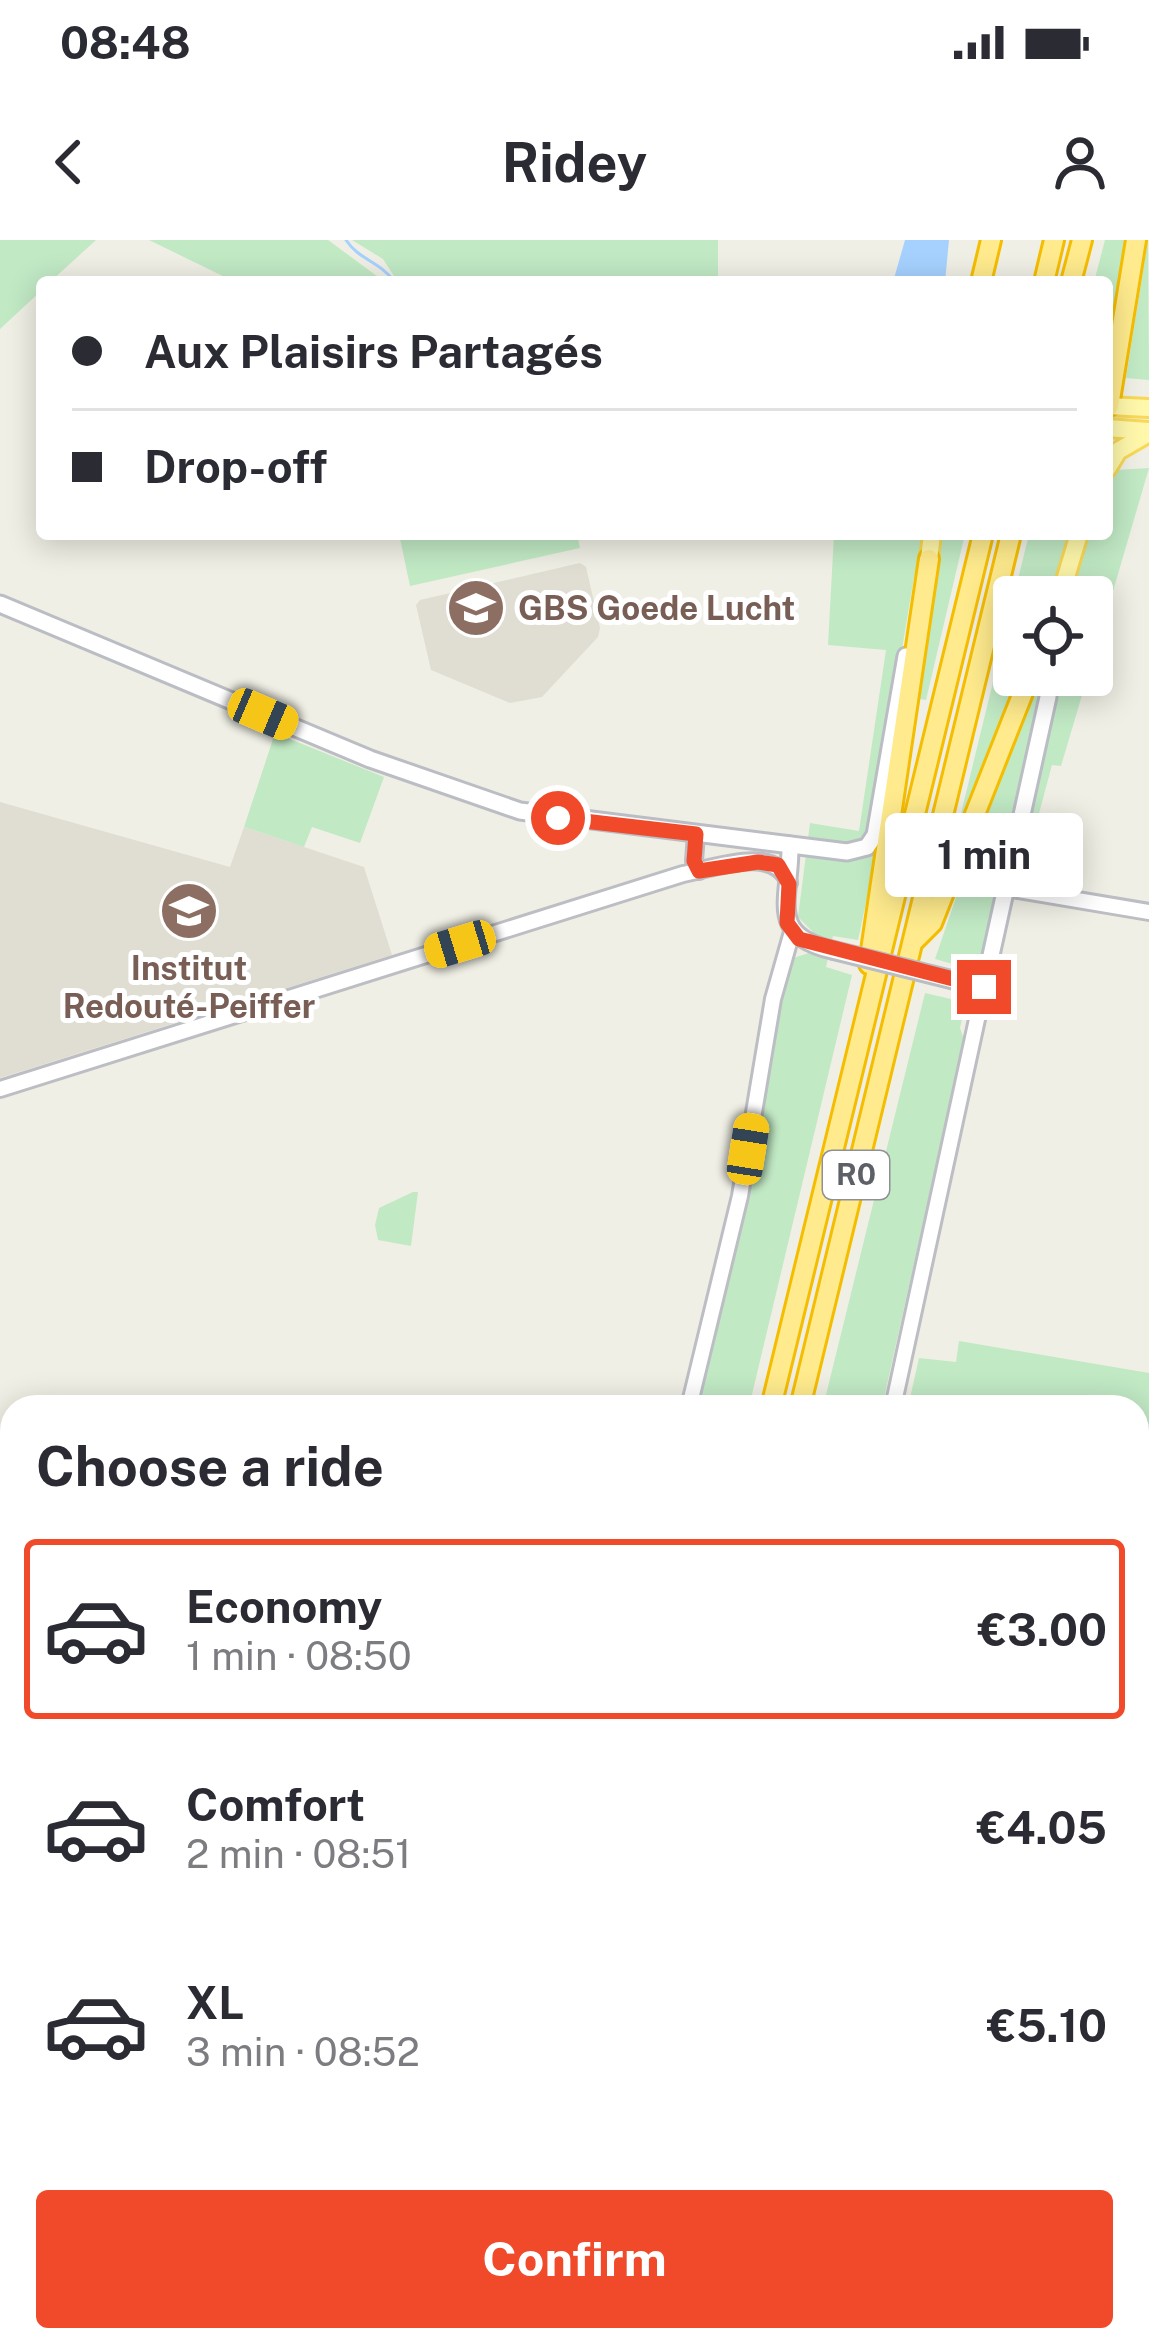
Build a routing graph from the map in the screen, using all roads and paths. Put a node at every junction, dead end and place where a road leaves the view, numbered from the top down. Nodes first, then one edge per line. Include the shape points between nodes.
1 (991, 240) edge
2 (1054, 240) edge
3 (1082, 240) edge
4 (1136, 240) edge
5 (982, 276) edge
6 (1045, 276) edge
7 (1073, 276) edge
8 (1113, 378) edge
9 (1113, 408) edge
10 (1149, 408) edge
11 (1113, 429) edge
12 (1149, 432) edge
13 (1113, 459) edge
14 (931, 540) edge
15 (982, 540) edge
16 (1010, 540) edge
17 (1077, 540) edge
18 (929, 559) junction
19 (1066, 576) edge
20 (0, 604) edge
21 (1022, 696) edge
22 (1048, 696) edge
23 (696, 834) junction
24 (790, 845) junction
25 (699, 871) junction
26 (789, 884) junction
27 (1006, 888) junction
28 (1149, 912) edge
29 (792, 932) junction
30 (912, 944) junction
31 (984, 987) junction
32 (862, 1034) junction
33 (0, 1089) edge
34 (692, 1395) edge
35 (774, 1395) edge
36 (803, 1395) edge
37 (895, 1395) edge

1 - 5 highway
2 - 6 highway
3 - 7 highway
4 - 8 highway
9 - 10 main road
11 - 12 main road
12 - 13 main road
14 - 18 main road
15 - 32 highway, R0
16 - 30 highway, R0
17 - 19 main road
18 - 24 main road via 916,591 873,840 854,852
18 - 32 highway
20 - 23 main road via 463,794 537,815
21 - 30 highway via 932,923
22 - 27 main road
23 - 24 main road
23 - 25 street
24 - 26 main road
25 - 26 street via 769,861
25 - 33 street
26 - 29 main road
27 - 28 street
27 - 31 main road
29 - 31 main road, bridge via 812,945
29 - 34 street
30 - 36 highway, R0
31 - 37 street
32 - 35 highway, R0

